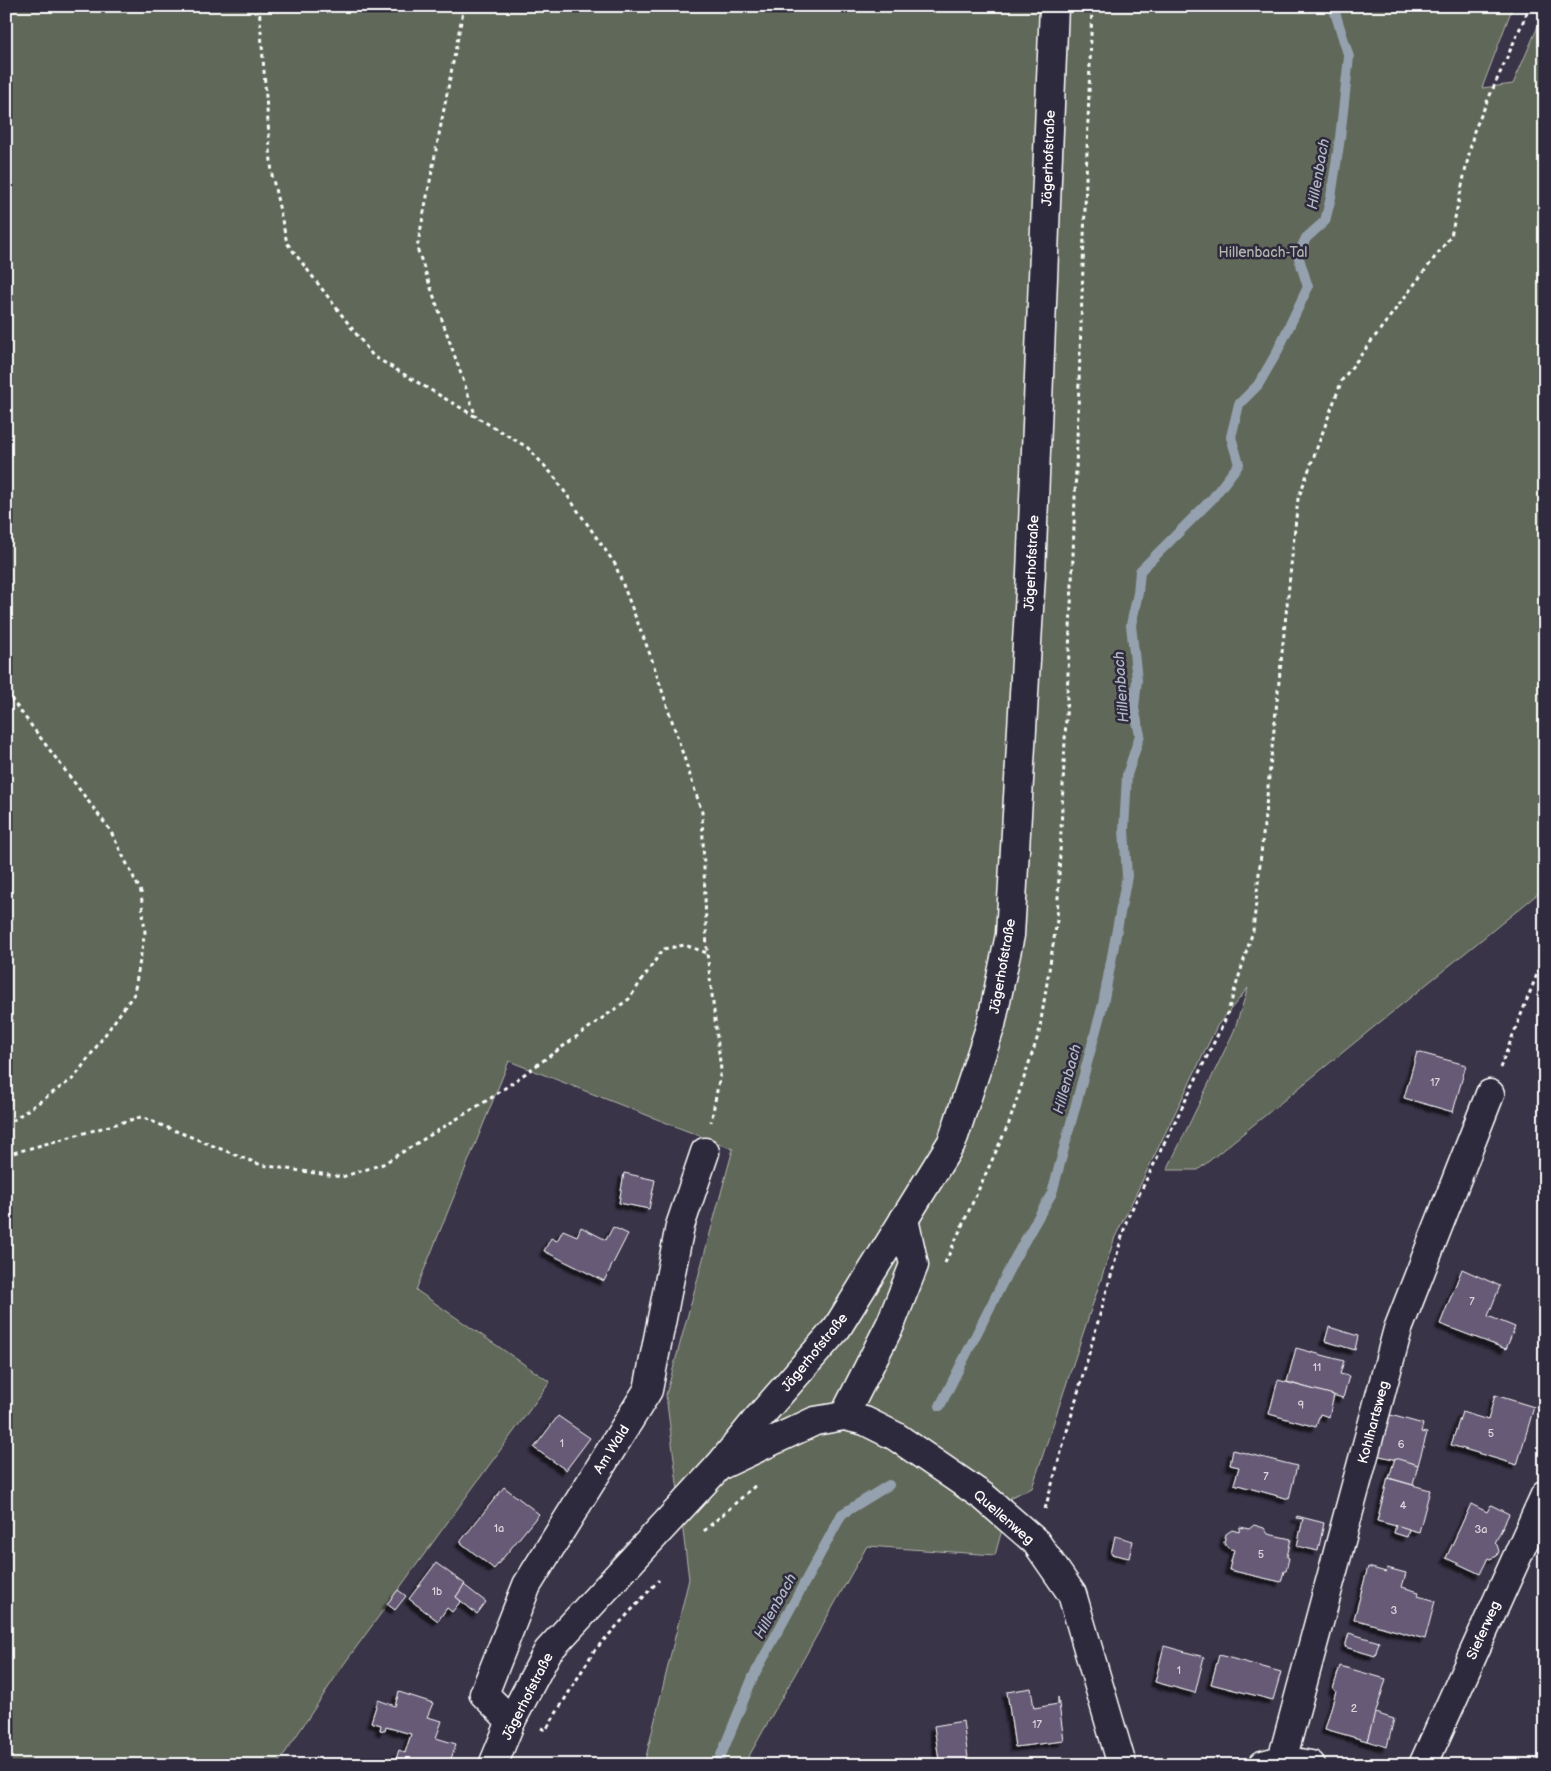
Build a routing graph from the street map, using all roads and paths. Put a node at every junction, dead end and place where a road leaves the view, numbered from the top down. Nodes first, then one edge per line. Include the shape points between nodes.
1 (259, 6) edge
2 (464, 6) edge
3 (1054, 6) edge
4 (1092, 6) edge
5 (1530, 6) edge
6 (477, 418) junction
7 (6, 692) edge
8 (707, 952) junction
9 (1545, 954) edge
10 (1490, 1094) joint
11 (6, 1125) edge
12 (705, 1152) joint
13 (6, 1155) edge
14 (904, 1219) junction
15 (942, 1272) dead end
16 (844, 1416) junction
17 (718, 1466) junction
18 (763, 1478) dead end
19 (1545, 1495) edge
20 (700, 1534) dead end
21 (1036, 1542) junction
22 (661, 1578) dead end
23 (511, 1720) junction
24 (1272, 1762) edge
25 (493, 1765) edge
26 (1122, 1765) edge
27 (1311, 1765) edge
28 (1423, 1765) edge

1 - 6 path via 272,176 287,243 373,356
2 - 6 path via 417,248
3 - 14 street, Jägerhofstraße via 1031,574 1010,936 991,1025 952,1142
4 - 15 path via 1057,920 1036,1042 1009,1123
5 - 21 path via 1474,131 1451,236 1342,380 1298,500 1253,930 1226,1018 1128,1219
6 - 8 path via 527,447 553,475 615,564 651,657 702,812
7 - 11 path via 110,830 141,892 144,932 134,994 74,1078
8 - 12 path via 721,1070
8 - 13 path via 685,945 663,949 629,998 491,1098 383,1164 350,1174 342,1176 261,1165 141,1117
9 - 10 path
10 - 24 street, Kohlhartsweg via 1398,1328
12 - 23 street, Am Wald via 680,1226 648,1390 527,1585 484,1694
14 - 16 street via 914,1265 891,1324
14 - 17 street, Jägerhofstraße via 837,1328
16 - 17 street, Quellenweg via 815,1421
16 - 21 street, Quellenweg via 864,1421 895,1436 984,1497
17 - 23 street, Jägerhofstraße via 548,1651
18 - 20 path
19 - 28 street, Sieferweg
21 - 26 street, Quellenweg via 1072,1594
22 - 23 path via 594,1651 546,1730
23 - 25 street, Jägerhofstraße
24 - 27 street

